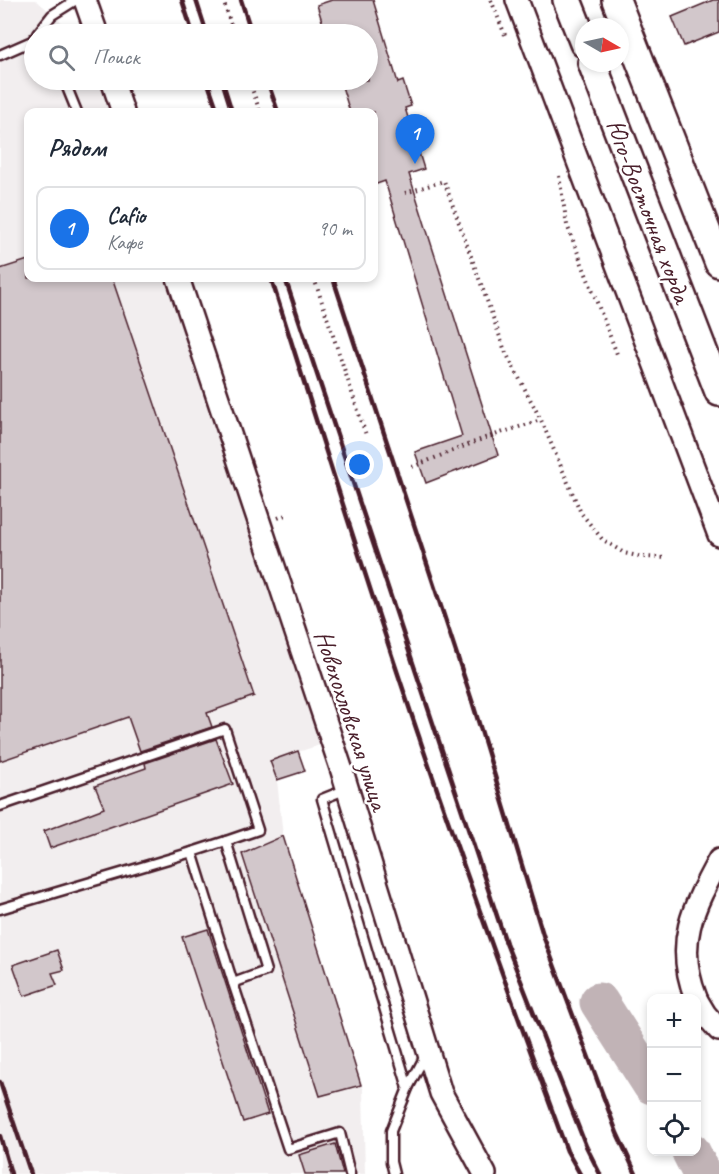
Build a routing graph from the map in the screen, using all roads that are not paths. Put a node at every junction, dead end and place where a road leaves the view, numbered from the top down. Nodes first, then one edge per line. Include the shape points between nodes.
1 (76, 0) edge
2 (85, 0) edge
3 (517, 0) edge
4 (567, 0) edge
5 (616, 0) edge
6 (575, 20) edge
7 (46, 24) edge
8 (93, 24) edge
9 (24, 45) edge
10 (0, 55) edge
11 (595, 72) edge
12 (68, 90) edge
13 (115, 90) edge
14 (75, 108) edge
15 (122, 108) edge
16 (714, 243) edge
17 (719, 263) edge
18 (179, 282) edge
19 (719, 392) edge
20 (719, 535) edge
21 (347, 789) junction
22 (0, 806) edge
23 (226, 841) junction
24 (192, 852) junction
25 (719, 860) edge
26 (0, 909) edge
27 (233, 983) junction
28 (694, 994) edge
29 (701, 1007) edge
30 (719, 1030) edge
31 (428, 1051) junction
32 (408, 1088) junction
33 (350, 1174) edge
34 (394, 1174) edge
35 (485, 1174) edge

1 - 7 lane via 52,15
2 - 8 street
3 - 20 street
4 - 6 main road
5 - 16 main road, Юго-Восточная хорда
9 - 10 lane
11 - 19 main road, Юго-Восточная хорда
12 - 14 lane
13 - 15 street
16 - 17 main road, Юго-Восточная хорда
18 - 21 street, Новохохловская улица
21 - 31 street, Новохохловская улица
21 - 32 lane via 321,799
22 - 23 lane via 225,729 258,830
23 - 24 lane
23 - 27 lane via 266,971
24 - 26 lane
24 - 27 lane
25 - 28 street via 696,903 686,941
27 - 33 lane via 288,1149 340,1133
29 - 30 street
31 - 32 lane
31 - 35 street, Новохохловская улица via 441,1094
32 - 34 lane via 391,1131

